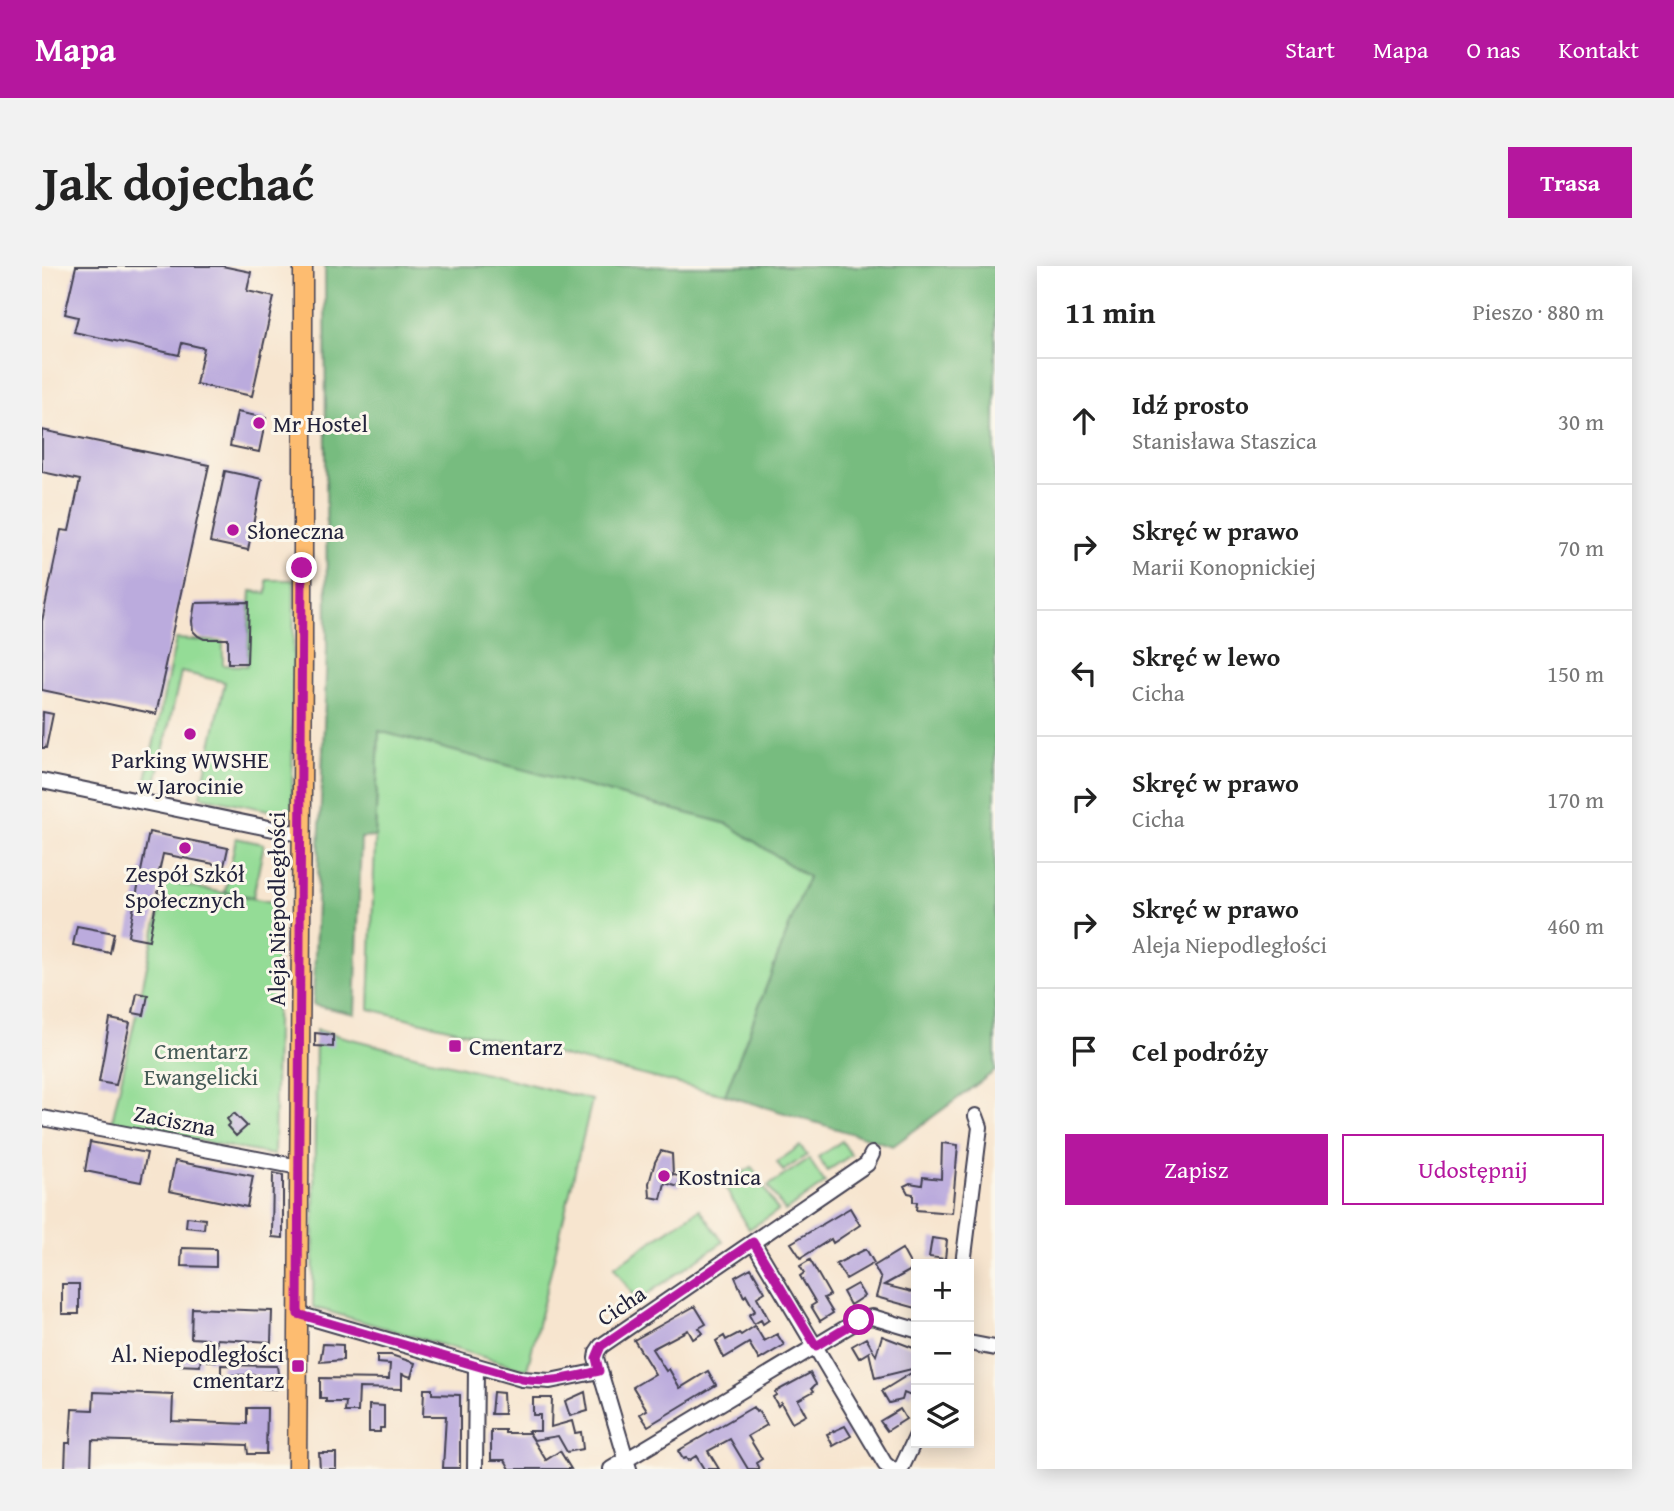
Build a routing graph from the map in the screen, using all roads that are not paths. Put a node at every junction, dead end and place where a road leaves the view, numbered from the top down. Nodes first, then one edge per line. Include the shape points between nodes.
1 (303, 266) edge
2 (42, 781) edge
3 (301, 833) junction
4 (976, 1116) dead end
5 (42, 1118) edge
6 (872, 1154) dead end
7 (299, 1167) junction
8 (753, 1242) junction
9 (964, 1259) edge
10 (298, 1314) junction
11 (911, 1328) edge
12 (974, 1344) edge
13 (816, 1346) junction
14 (995, 1348) edge
15 (476, 1366) junction
16 (599, 1371) junction
17 (911, 1448) edge
18 (627, 1465) edge
19 (297, 1469) edge
20 (475, 1469) edge
21 (611, 1469) edge
22 (891, 1469) edge
23 (901, 1469) edge

1 - 3 main road, Aleja Niepodległości
2 - 3 street
3 - 7 main road, Aleja Niepodległości
4 - 9 street via 979,1127
5 - 7 street, Zaciszna
6 - 8 street, Cicha via 867,1164
7 - 10 main road, Aleja Niepodległości
8 - 13 street
8 - 16 street, Cicha via 601,1346 596,1358
10 - 15 street
10 - 19 main road, Aleja Niepodległości
11 - 13 street via 865,1318
12 - 14 street
13 - 18 street
13 - 22 street
15 - 16 street via 535,1381
15 - 20 street
16 - 18 street
17 - 23 street
18 - 21 street

